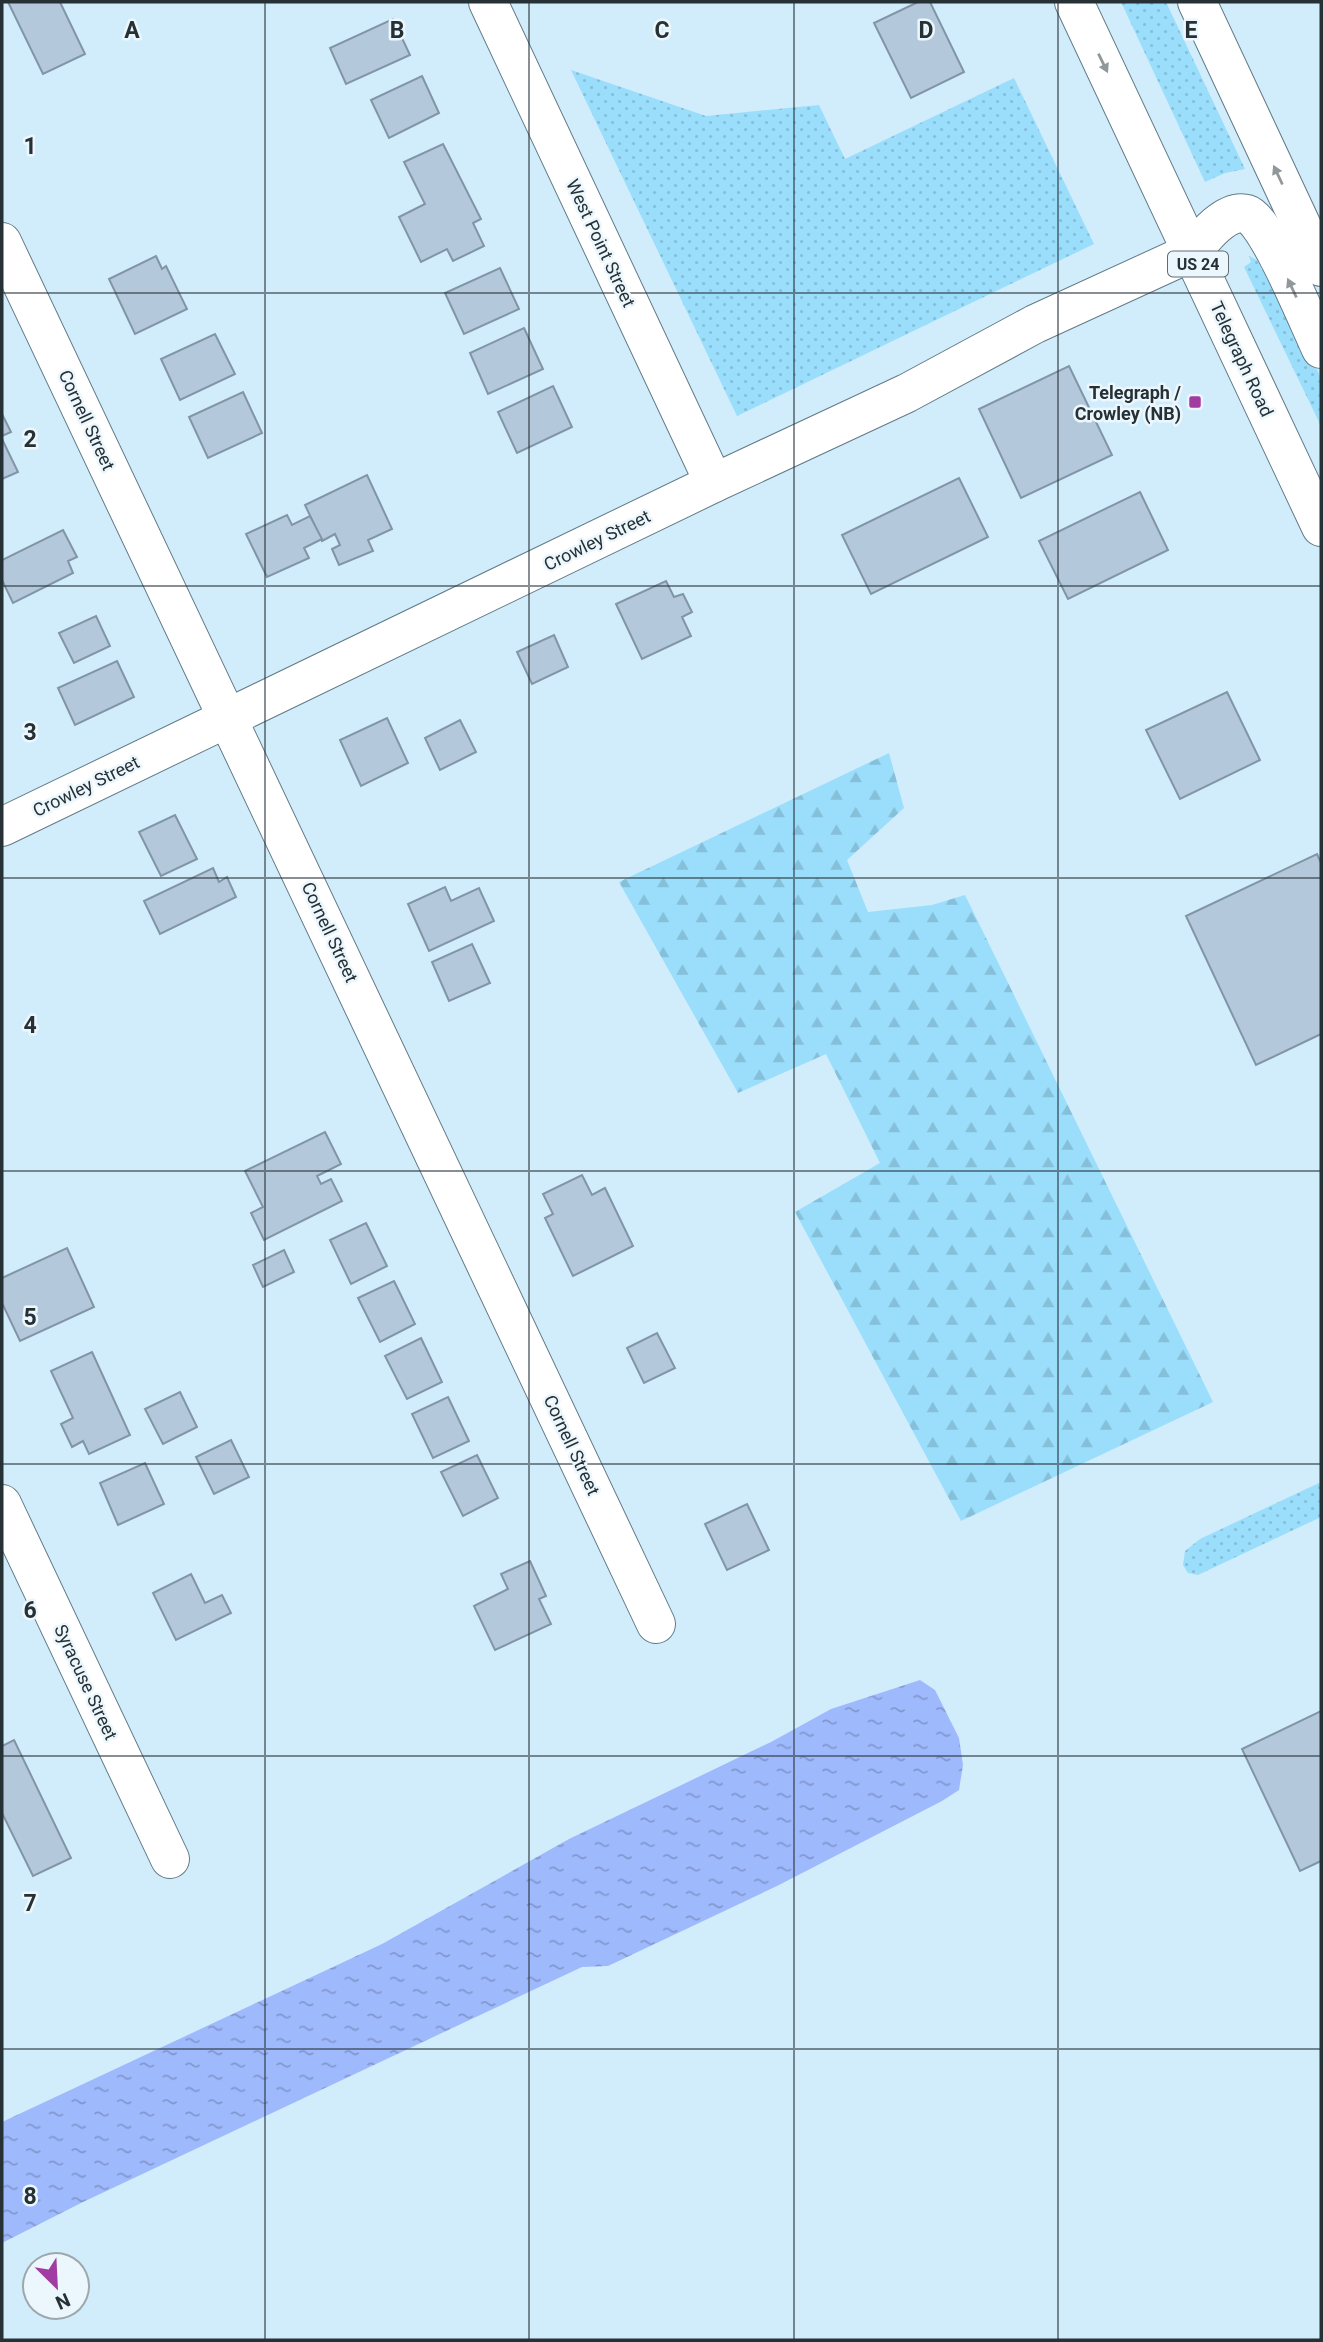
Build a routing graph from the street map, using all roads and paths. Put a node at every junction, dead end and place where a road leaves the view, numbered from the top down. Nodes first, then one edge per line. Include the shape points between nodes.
1 (488, 2) edge
2 (1074, 2) edge
3 (1197, 2) edge
4 (2, 242) edge
5 (1192, 251) junction
6 (1321, 267) edge
7 (1321, 349) edge
8 (1292, 464) junction
9 (714, 483) junction
10 (1321, 495) edge
11 (1321, 527) edge
12 (228, 717) junction
13 (2, 827) edge
14 (2, 1504) edge
15 (656, 1623) dead end
16 (170, 1859) dead end

1 - 9 street, West Point Street
2 -> 5 street, Telegraph Road / US 24
6 -> 3 street
4 - 12 street, Cornell Street
7 -> 5 street via 1269,238 1255,218 1234,215 1211,228
5 - 8 street, Telegraph Road / US 24
5 - 9 street, Crowley Street
8 - 10 street
8 - 11 street, Telegraph Road / US 24
9 - 12 street, Crowley Street
12 - 13 street, Crowley Street
12 - 15 street, Cornell Street
14 - 16 street, Syracuse Street

